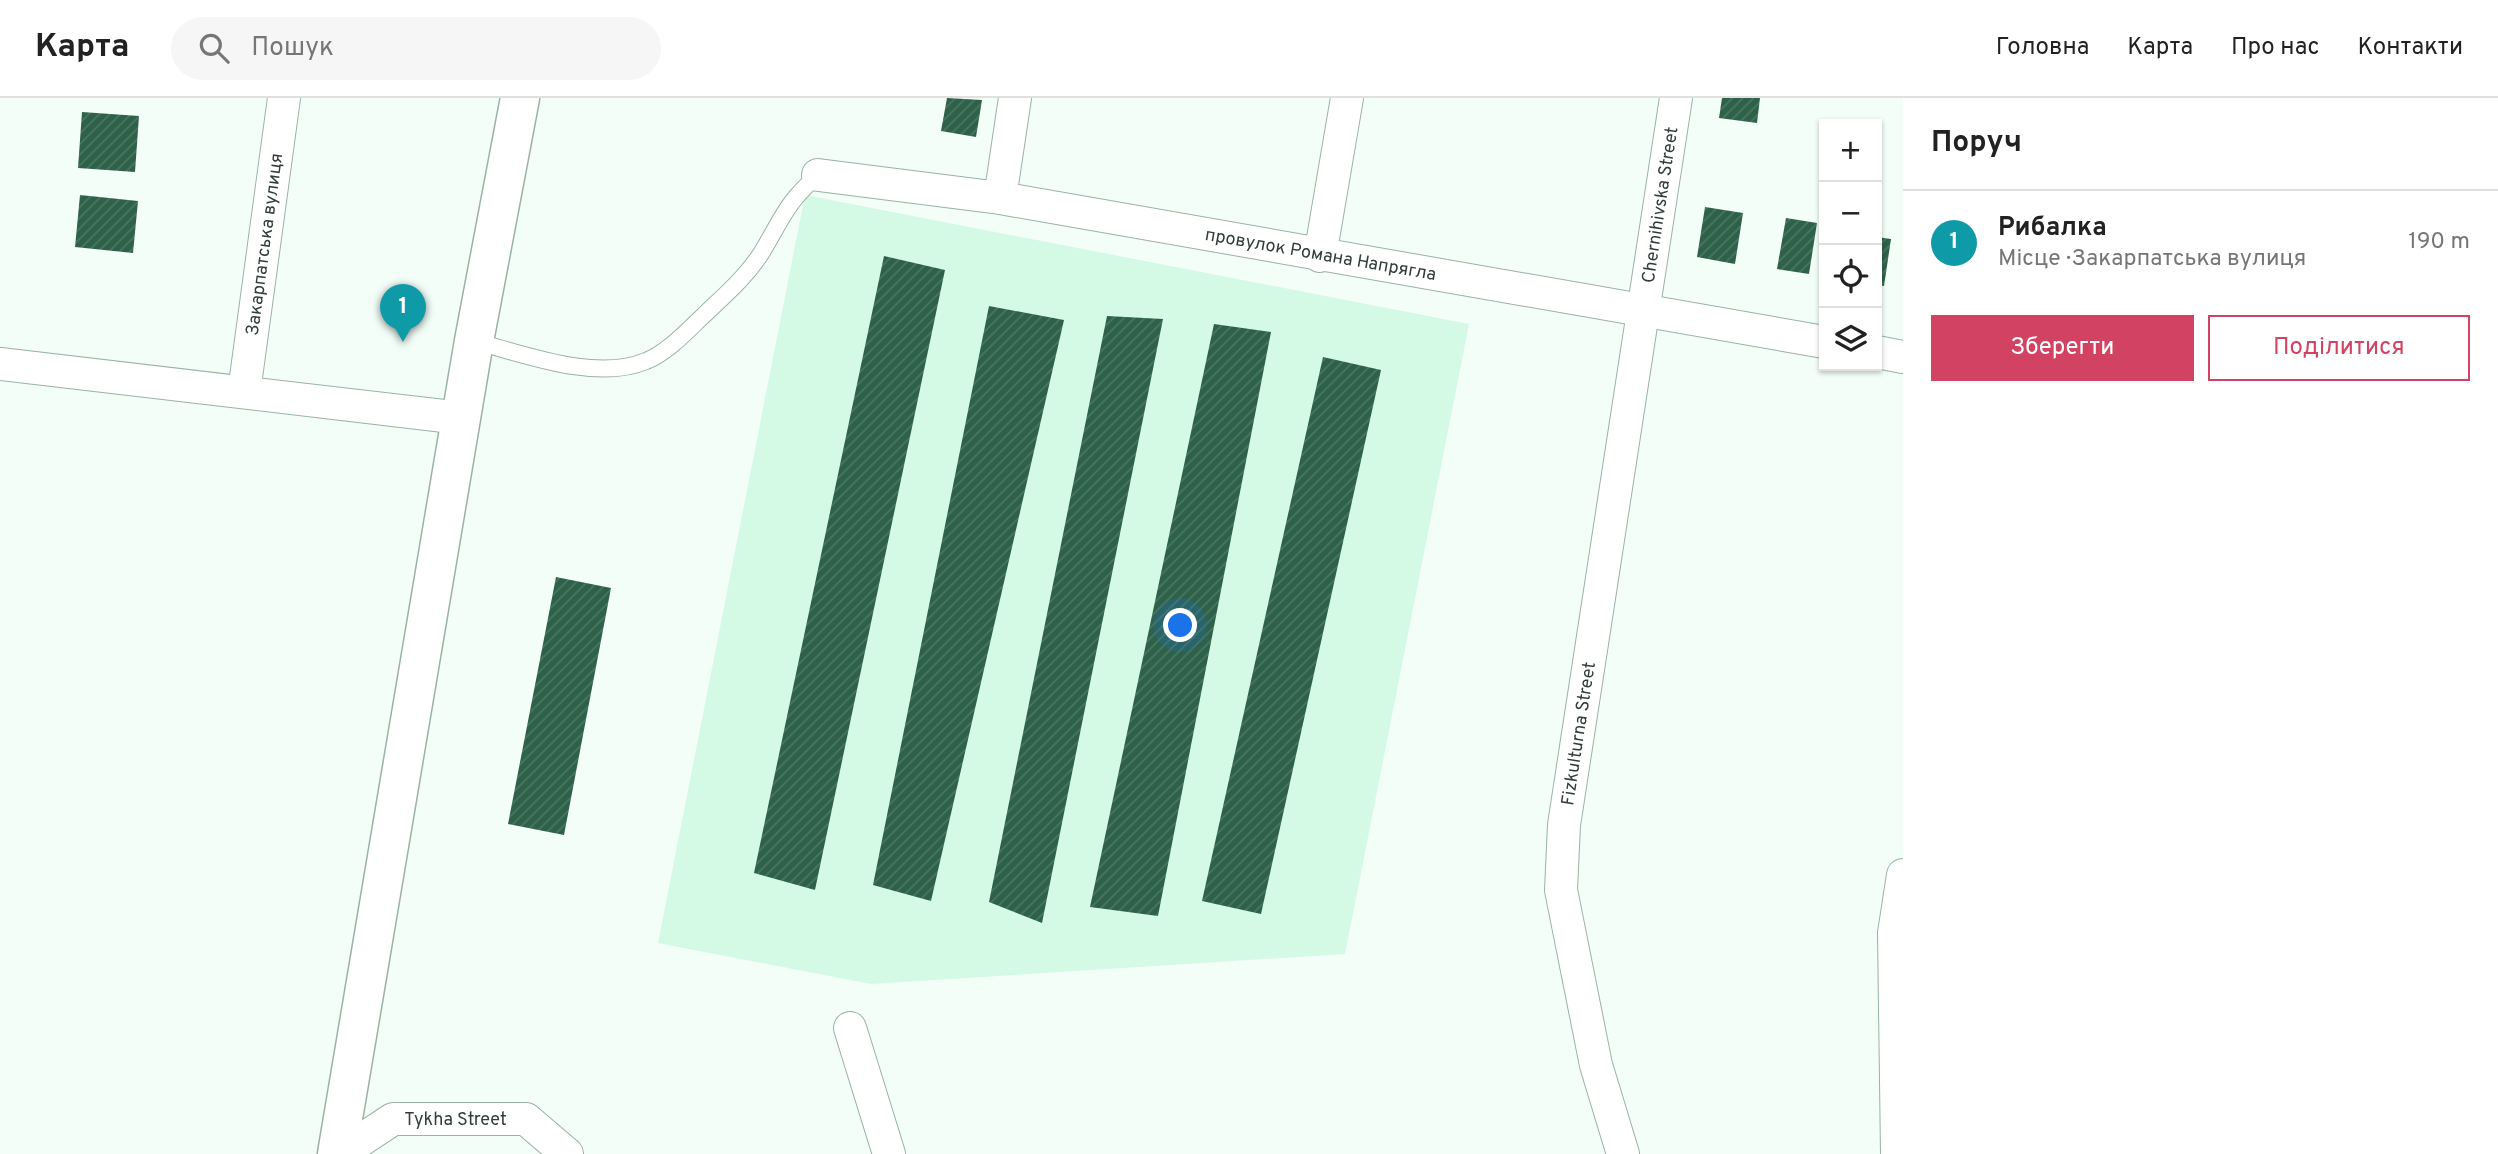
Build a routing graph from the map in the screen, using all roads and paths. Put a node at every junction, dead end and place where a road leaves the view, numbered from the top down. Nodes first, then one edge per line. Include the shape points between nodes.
1 (284, 98) edge
2 (520, 98) edge
3 (1015, 98) edge
4 (1347, 98) edge
5 (1676, 98) edge
6 (818, 175) joint
7 (1000, 198) junction
8 (1320, 256) junction
9 (1645, 310) junction
10 (474, 341) junction
11 (1819, 341) edge
12 (1882, 353) edge
13 (1903, 357) edge
14 (0, 364) edge
15 (244, 392) junction
16 (461, 418) junction
17 (1903, 875) edge
18 (850, 1028) dead end
19 (338, 1154) edge
20 (568, 1154) edge
21 (889, 1154) edge
22 (1623, 1154) edge
23 (1897, 1154) edge

1 - 15 street, Закарпатська вулиця
2 - 10 street
3 - 7 street
4 - 8 street
5 - 9 street, Chernihivska Street
6 - 7 street, провулок Романа Напрягла
6 - 10 lane via 776,221 761,252 736,284 649,360 624,368 592,369
7 - 8 street, провулок Романа Напрягла
8 - 9 street, провулок Романа Напрягла
9 - 11 street, провулок Романа Напрягла
9 - 22 street, Fizkulturna Street via 1564,825 1561,890 1596,1065
10 - 16 street
12 - 13 street
14 - 15 street
15 - 16 street
16 - 19 street
17 - 23 street via 1894,933
18 - 21 street
19 - 20 street, Tykha Street via 393,1119 526,1119

